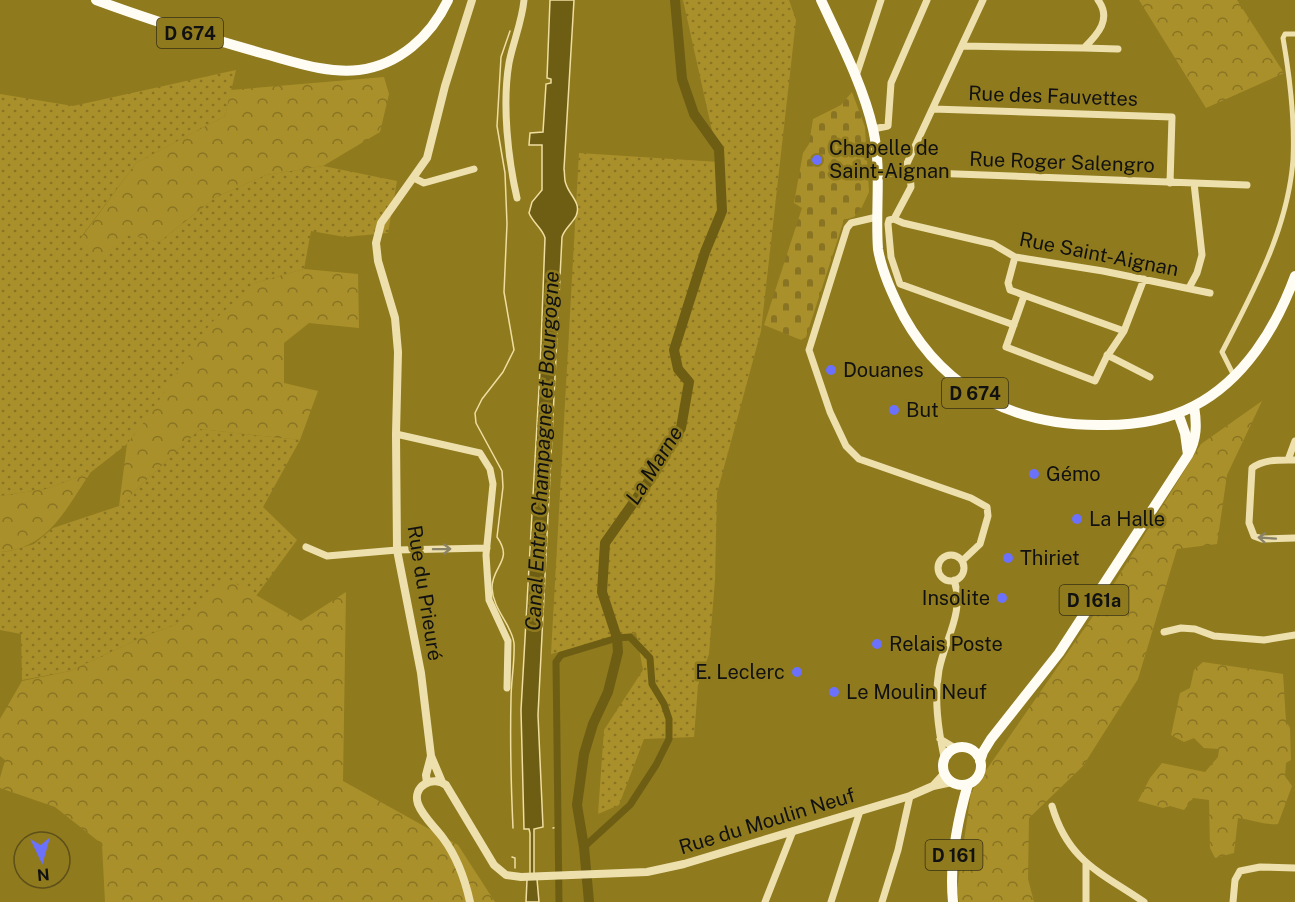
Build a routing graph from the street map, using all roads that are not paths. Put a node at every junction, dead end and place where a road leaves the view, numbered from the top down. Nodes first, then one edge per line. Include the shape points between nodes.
1 (96, 0) edge
2 (448, 0) edge
3 (472, 0) edge
4 (524, 0) edge
5 (821, 0) edge
6 (881, 0) edge
7 (927, 0) edge
8 (983, 0) edge
9 (1098, 0) edge
10 (1295, 34) edge
11 (962, 46) junction
12 (1084, 48) junction
13 (1118, 49) dead end
14 (854, 75) junction
15 (933, 110) junction
16 (873, 129) junction
17 (474, 169) dead end
18 (906, 173) junction
19 (876, 174) junction
20 (414, 178) junction
21 (1170, 183) junction
22 (1194, 183) junction
23 (1247, 185) dead end
24 (518, 198) dead end
25 (877, 217) junction
26 (894, 219) junction
27 (1015, 256) junction
28 (1295, 276) edge
29 (1144, 279) junction
30 (1189, 288) junction
31 (1210, 293) dead end
32 (1024, 296) junction
33 (1014, 324) junction
34 (1124, 332) junction
35 (1107, 355) junction
36 (1234, 376) junction
37 (1150, 377) dead end
38 (1194, 406) junction
39 (1178, 413) junction
40 (396, 434) junction
41 (1295, 441) edge
42 (1188, 455) junction
43 (1292, 460) edge
44 (1295, 538) edge
45 (306, 548) dead end
46 (487, 548) junction
47 (397, 550) junction
48 (962, 561) junction
49 (954, 580) junction
50 (1164, 632) dead end
51 (1295, 636) edge
52 (507, 688) dead end
53 (940, 739) junction
54 (992, 739) junction
55 (955, 748) junction
56 (971, 749) junction
57 (431, 756) junction
58 (944, 757) junction
59 (980, 761) junction
60 (955, 781) junction
61 (442, 782) junction
62 (427, 783) junction
63 (910, 796) junction
64 (1052, 806) dead end
65 (860, 811) junction
66 (793, 831) junction
67 (1086, 863) junction
68 (1295, 868) edge
69 (522, 877) joint
70 (470, 902) edge
71 (765, 902) edge
72 (831, 902) edge
73 (882, 902) edge
74 (952, 902) edge
75 (1086, 902) edge
76 (1144, 902) edge
77 (1233, 902) edge

1 - 2 main road, D 674 via 286,60 351,71 388,61 416,44
3 - 20 street, Rue du Prieuré via 427,158
4 - 24 street via 507,90 511,160
5 - 14 main road, D 674
6 - 14 street
7 - 16 street via 891,83 888,126
8 - 11 street
9 - 12 street via 1104,19 1100,32
10 - 36 street via 1283,38 1294,120 1290,183 1271,252 1222,352
11 - 12 street
11 - 15 street
12 - 13 street
14 - 16 main road, D 674
15 - 18 street
15 - 21 street, Rue des Fauvettes via 1172,117
16 - 19 main road, D 674
17 - 20 street via 424,183
18 - 19 street, Rue Roger Salengro
18 - 21 street, Rue Roger Salengro
18 - 26 street via 911,187
19 - 25 main road, D 674
20 - 40 street, Rue du Prieuré via 381,223 376,243 395,318
21 - 22 street, Rue Roger Salengro
22 - 23 street, Rue Roger Salengro
22 - 30 street via 1202,255
25 - 39 main road, D 674 via 880,262 901,311 933,359 973,392 1017,413 1074,424 1137,423
25 - 48 street via 851,223 847,228 809,350 846,446 859,459 987,507 980,544
26 - 27 street, Rue Saint-Aignan via 993,244
26 - 33 street via 888,224 891,257 900,284
27 - 29 street, Rue Saint-Aignan
27 - 32 street via 1008,283 1010,290
28 - 36 main road, D 674 via 1273,323
29 - 30 street, Rue Saint-Aignan
29 - 34 street
30 - 31 street, Rue Saint-Aignan
32 - 33 street
32 - 34 street
33 - 35 street via 1006,347 1095,381
34 - 35 street
35 - 37 street
36 - 38 main road, D 674
38 - 39 main road, D 674
38 - 42 main road, D 161a via 1196,433
39 - 42 main road
40 - 46 street via 480,453 490,469 493,484
40 - 47 street, Rue du Prieuré
41 - 43 street
42 - 54 main road, D 161a via 1059,653
44 -> 43 street via 1262,539 1254,536 1249,523 1252,468 1258,463
45 - 47 street via 327,555
47 -> 46 street
46 - 52 street via 489,600 508,641
47 - 57 street, Rue du Prieuré via 421,673
48 - 49 street via 963,573
48 - 49 street via 950,554 938,562 942,578
49 - 53 street via 957,615 946,642 937,685
50 - 51 street via 1195,629 1214,636 1256,640
53 - 55 street
53 - 58 street
54 - 56 main road, D 161a
54 - 59 main road, D 161a
55 - 56 main road
55 - 58 main road
56 - 59 main road
57 - 61 street, Rue du Prieuré
57 - 62 street, Rue du Prieuré
58 - 60 main road via 942,762
59 - 60 main road via 977,777
60 - 63 street, Rue du Moulin Neuf
60 - 74 main road, D 161 via 961,808 952,867
61 - 62 street
61 - 69 street, Rue du Prieuré via 495,865 506,875
62 - 70 street, Rue du Prieuré via 417,793 418,802 452,851
63 - 65 street, Rue du Moulin Neuf
63 - 73 street
64 - 67 street via 1064,838
65 - 66 street, Rue du Moulin Neuf
65 - 72 street
66 - 69 street, Rue du Moulin Neuf via 667,868 608,875
66 - 71 street
67 - 75 street
67 - 76 street
68 - 77 street via 1240,871

